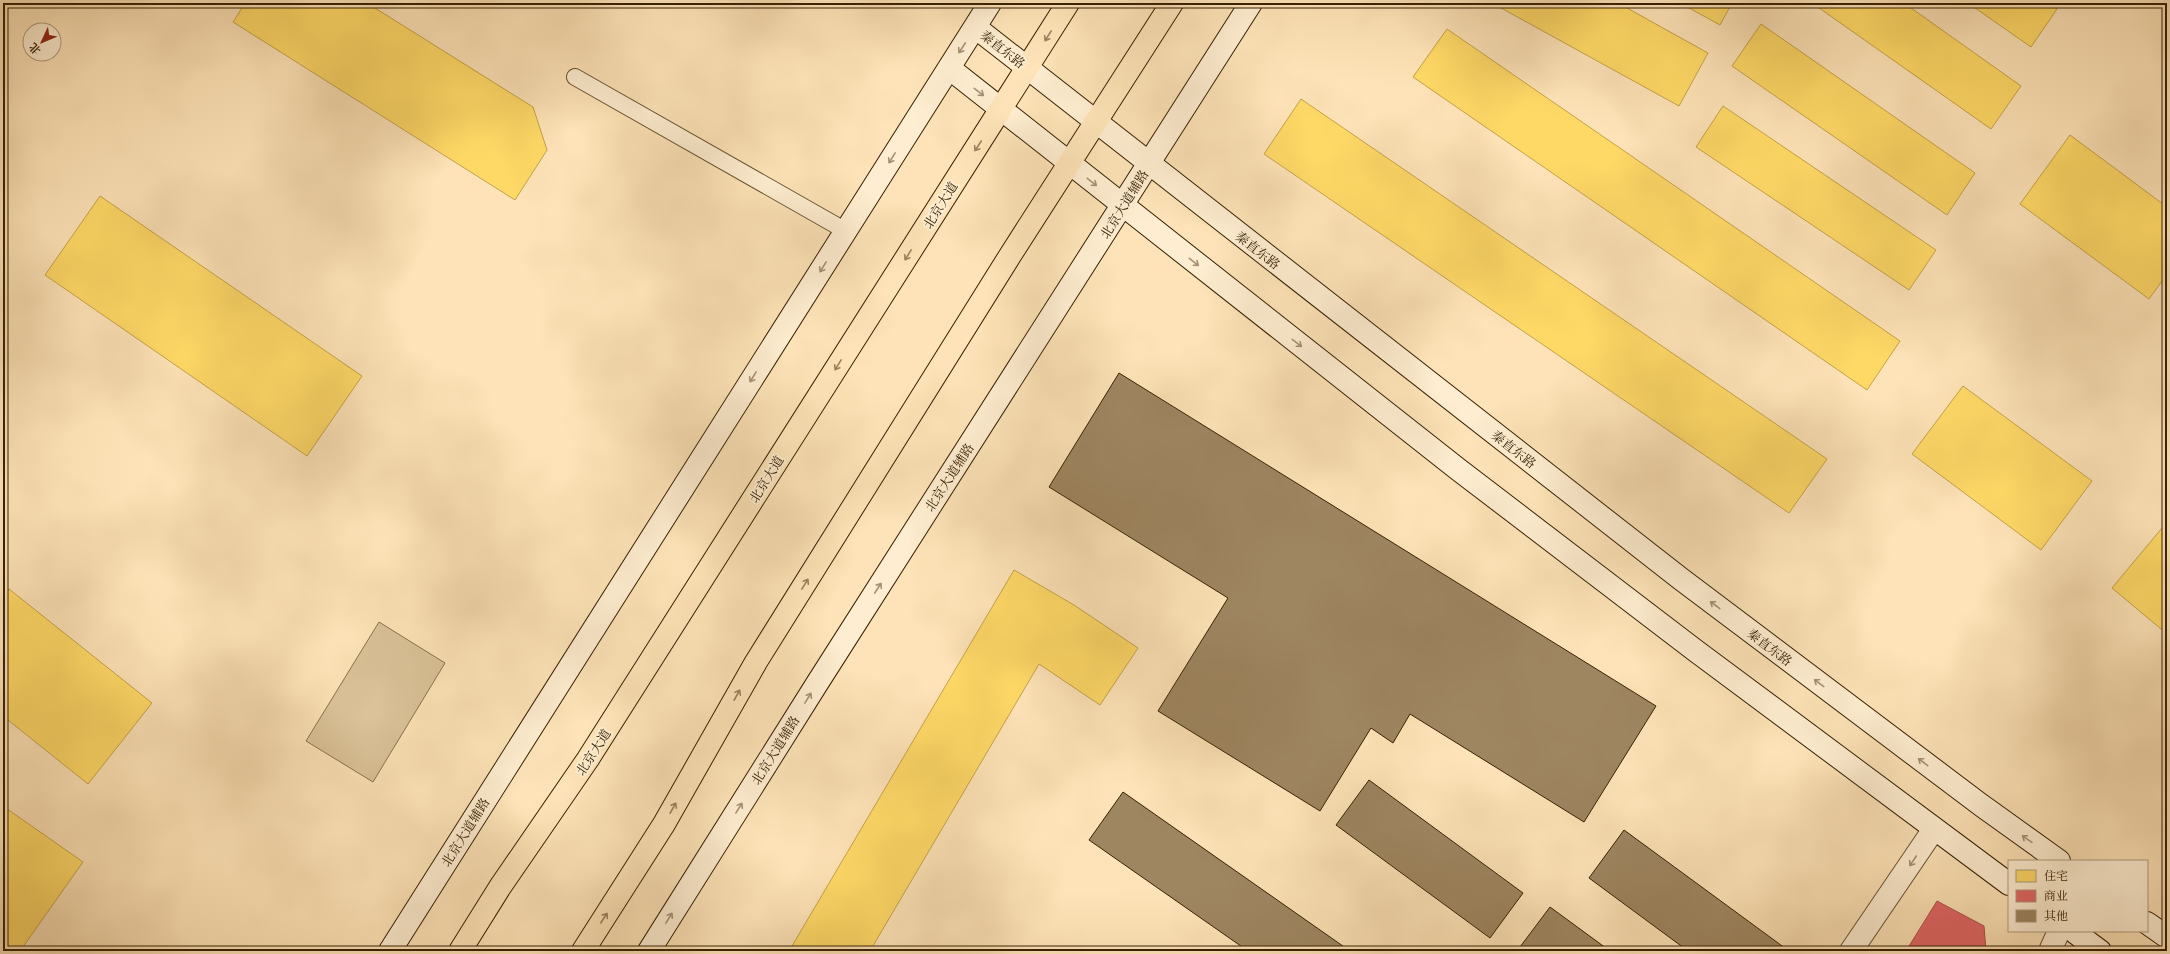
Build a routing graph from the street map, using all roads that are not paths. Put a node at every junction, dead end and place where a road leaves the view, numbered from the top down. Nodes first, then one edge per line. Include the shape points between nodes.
1 (990, 3) edge
2 (1068, 3) edge
3 (1172, 3) edge
4 (1251, 3) edge
5 (975, 27) junction
6 (949, 68) junction
7 (1027, 68) junction
8 (575, 77) dead end
9 (1001, 109) junction
10 (1096, 122) junction
11 (1069, 164) junction
12 (1149, 164) junction
13 (1122, 206) junction
14 (846, 231) junction
15 (1934, 829) junction
16 (2058, 860) edge
17 (2008, 883) edge
18 (2148, 924) edge
19 (2059, 932) edge
20 (2074, 932) edge
21 (2167, 937) edge
22 (390, 951) edge
23 (460, 951) edge
24 (583, 951) edge
25 (649, 951) edge
26 (1852, 951) edge
27 (2050, 951) edge
28 (2100, 951) edge

1 - 5 street, 北京大道辅路
2 -> 7 main road, 北京大道
3 - 10 main road
4 - 12 street, 北京大道辅路
5 -> 6 street, 北京大道辅路
5 - 7 street, 秦直东路
6 -> 9 street
6 -> 14 street, 北京大道辅路
7 - 9 main road, 北京大道
7 - 10 street, 秦直东路
8 - 14 lane
9 - 11 street
9 -> 23 main road, 北京大道 via 588,759 500,887
10 - 11 main road
10 - 12 street, 秦直东路
11 -> 13 street
24 -> 11 main road via 664,824 756,662
12 - 13 street, 北京大道辅路
16 -> 12 street, 秦直东路 via 1981,806 1681,579
13 -> 15 street via 1459,470
25 -> 13 street, 北京大道辅路
14 -> 22 street, 北京大道辅路
15 - 17 street
15 -> 26 street
18 - 21 street
19 - 27 street
20 - 28 street

